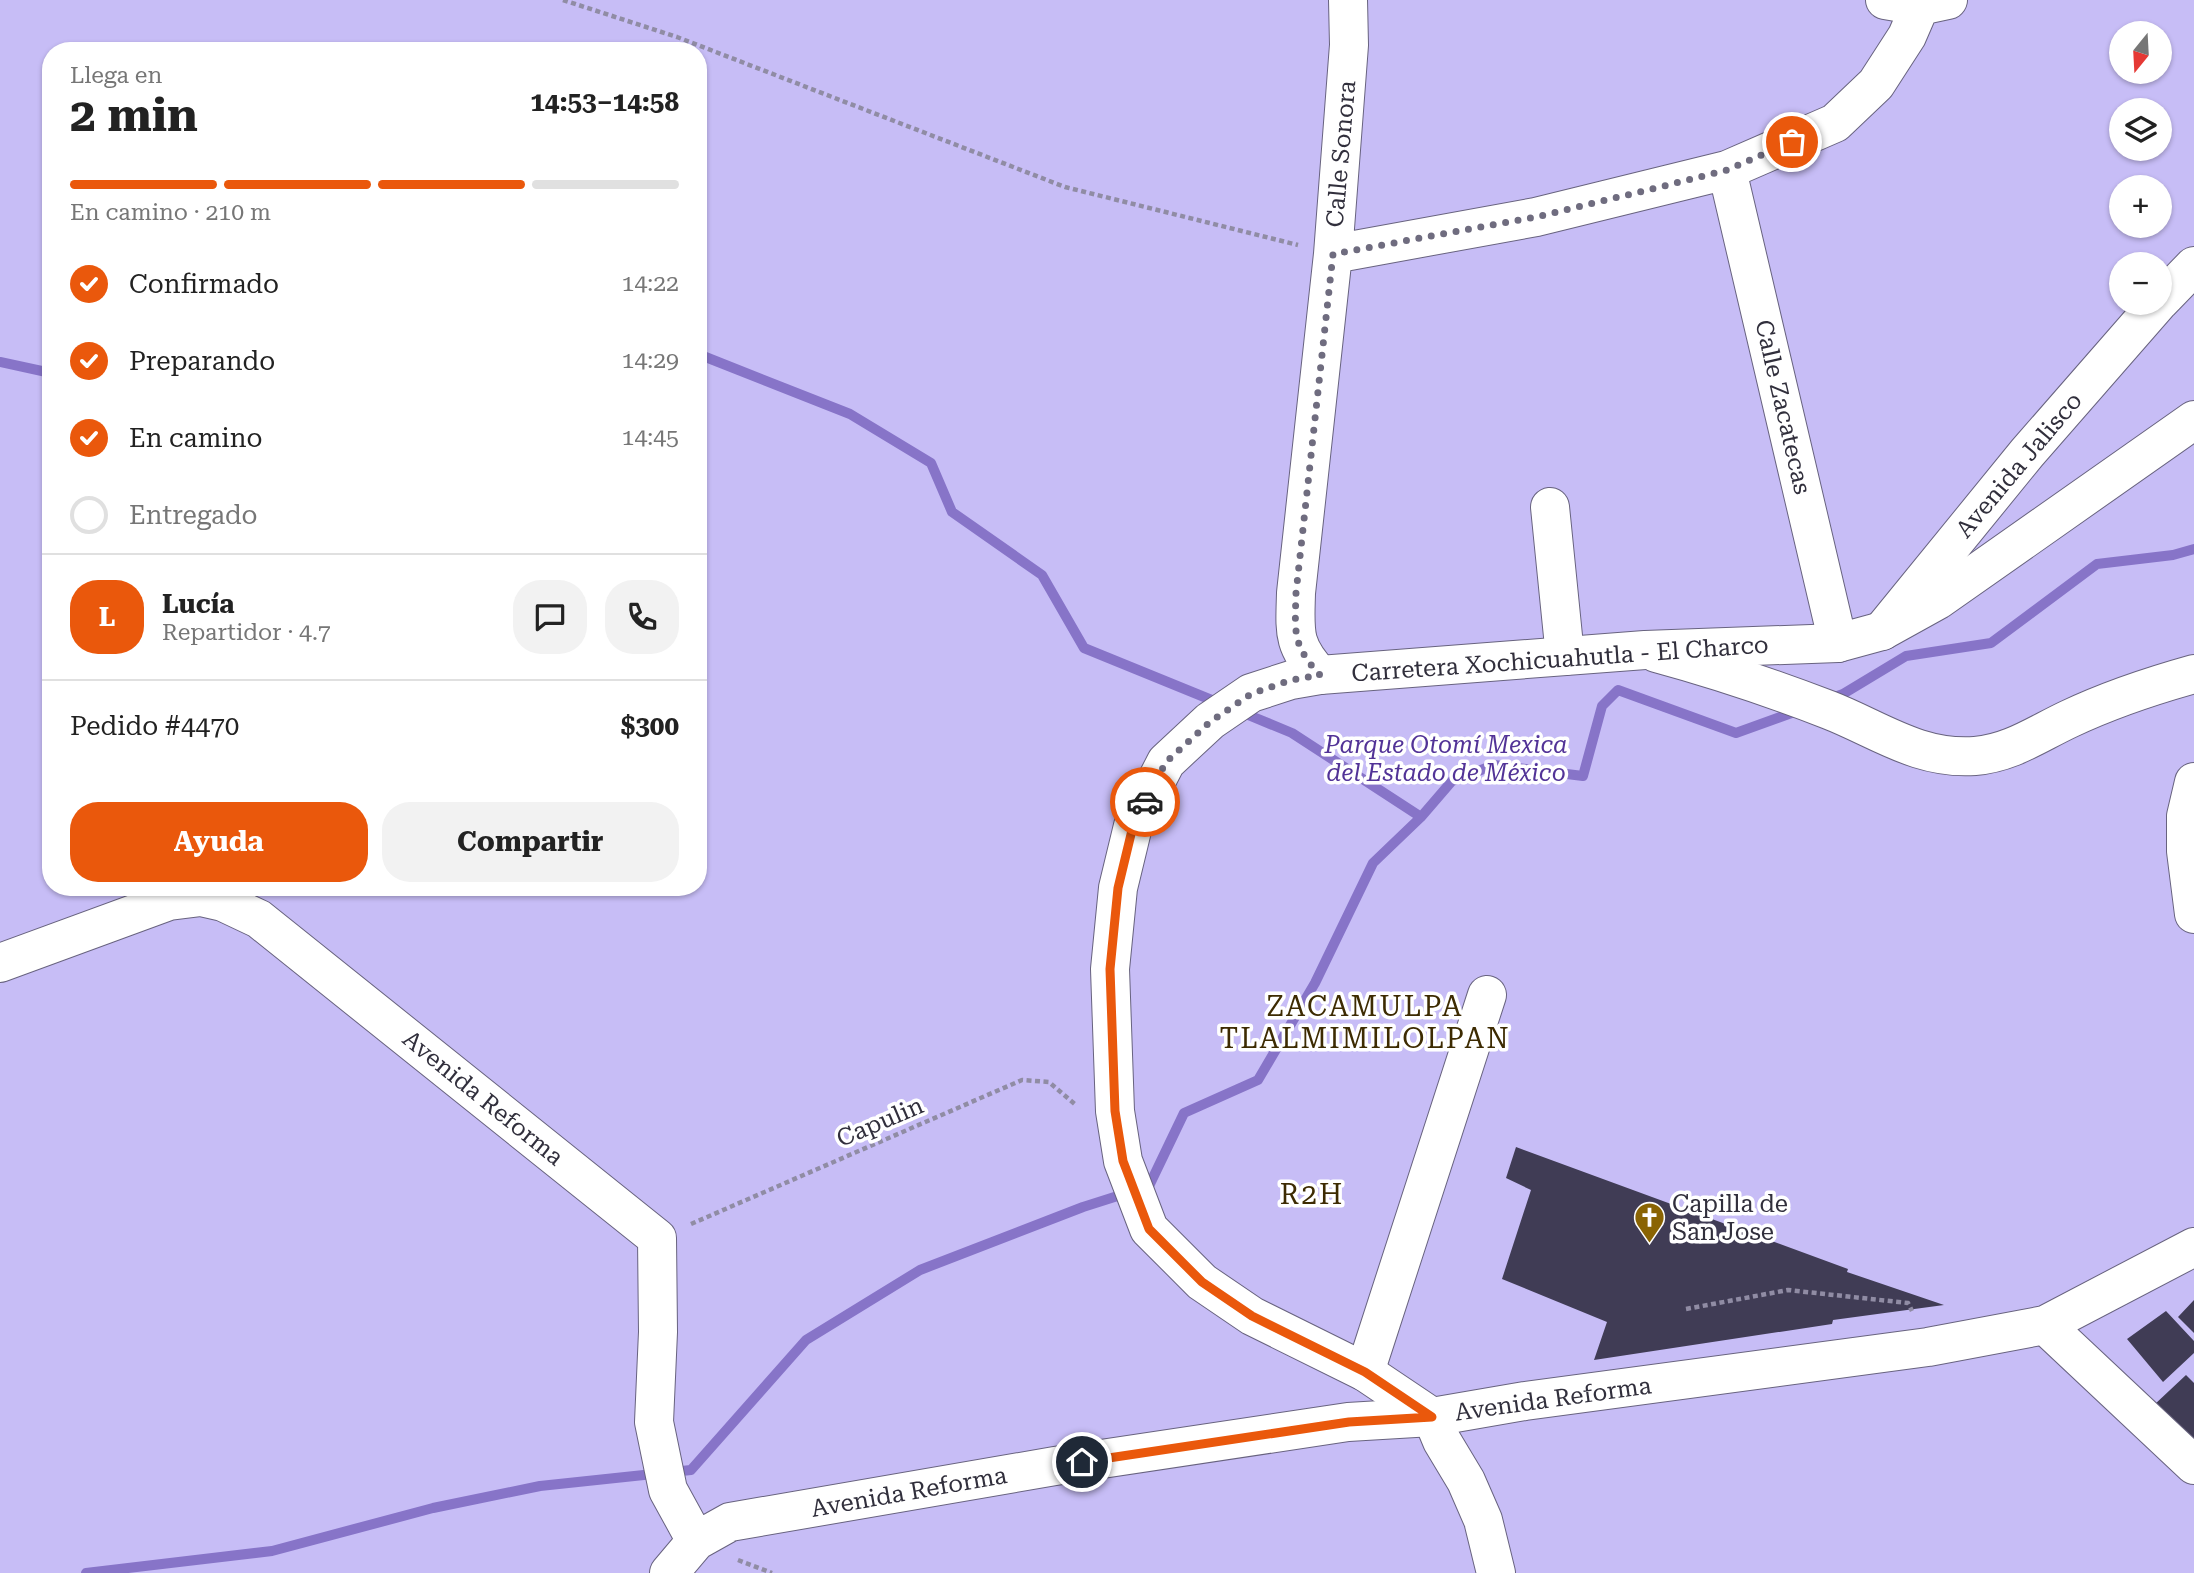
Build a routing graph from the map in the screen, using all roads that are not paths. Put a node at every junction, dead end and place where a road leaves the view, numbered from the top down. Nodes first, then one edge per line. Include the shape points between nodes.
1 (1348, 0) edge
2 (1918, 2) edge
3 (1727, 170) junction
4 (1333, 254) junction
5 (2194, 266) edge
6 (2172, 289) edge
7 (2148, 315) edge
8 (2194, 420) edge
9 (1550, 507) dead end
10 (1882, 631) junction
11 (1839, 643) junction
12 (1645, 650) junction
13 (1565, 656) junction
14 (2194, 674) edge
15 (1306, 677) junction
16 (2194, 782) edge
17 (2194, 914) edge
18 (6, 954) edge
19 (1487, 995) dead end
20 (2194, 1247) edge
21 (2045, 1325) junction
22 (1365, 1372) junction
23 (1432, 1417) junction
24 (2194, 1465) edge
25 (696, 1541) junction
26 (668, 1573) edge
27 (1496, 1573) edge

1 - 4 street, Calle Sonora via 1349,45
2 - 3 street via 1907,36 1876,84 1835,123
3 - 4 street via 1536,217
3 - 11 street, Calle Zacatecas
4 - 15 street, Calle Sonora via 1296,593 1295,628
5 - 6 street, Avenida Jalisco
7 - 10 street, Avenida Jalisco via 2027,453
8 - 10 street, Carretera Xochicuahutla - El Charco via 1938,600
9 - 13 street
10 - 11 street, Carretera Xochicuahutla - El Charco
11 - 12 street, Carretera Xochicuahutla - El Charco
12 - 13 street, Carretera Xochicuahutla - El Charco
12 - 14 street via 1780,692 1893,741 1939,754 1975,756 2017,747 2068,719
13 - 15 street, Carretera Xochicuahutla - El Charco
15 - 22 street, Carretera Xochicuahutla - El Charco via 1251,694 1210,722 1166,762 1133,826 1118,888 1110,969 1115,1111 1123,1161 1149,1229 1202,1282 1252,1316
16 - 17 street via 2186,816 2186,851
18 - 25 street, Avenida Reforma via 169,901 201,897 223,902 259,919 657,1238 654,1422 668,1490
19 - 22 street
20 - 21 street, Avenida Reforma
21 - 23 street, Avenida Reforma via 1928,1347
21 - 24 street
22 - 23 street, Carretera Xochicuahutla - El Charco
23 - 25 street, Avenida Reforma via 1349,1422 1055,1466 730,1522
23 - 27 street via 1483,1520
25 - 26 street, Avenida Reforma

